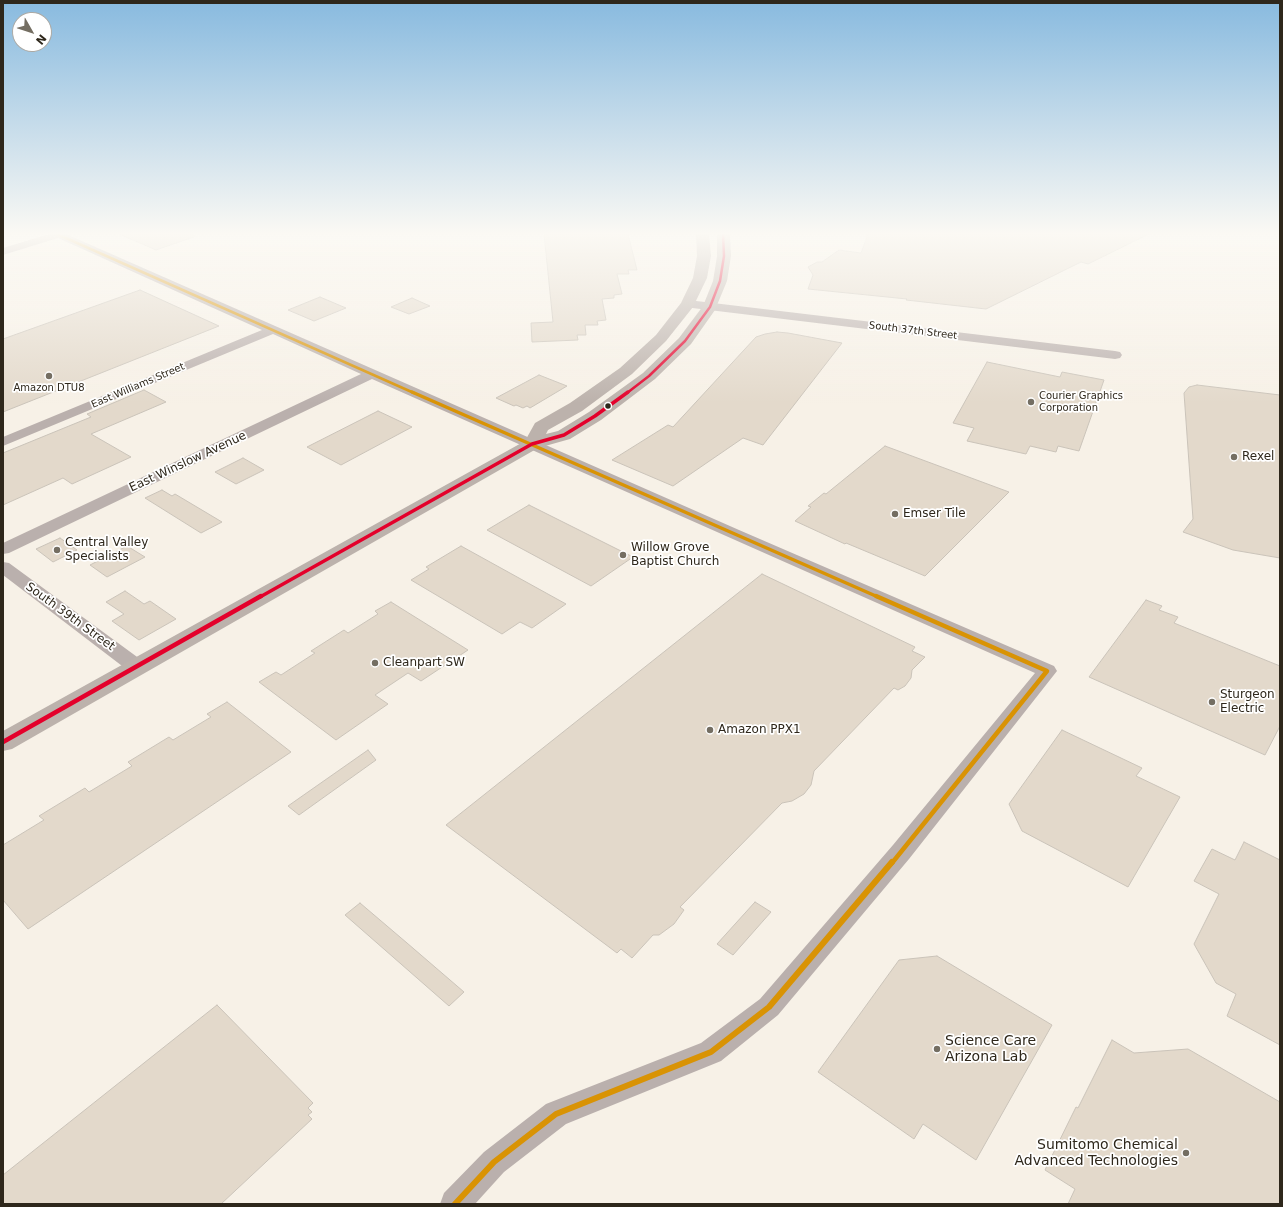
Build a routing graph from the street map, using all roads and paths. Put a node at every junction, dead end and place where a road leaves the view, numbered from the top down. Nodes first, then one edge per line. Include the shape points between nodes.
1 (184, 290) edge
2 (694, 290) edge
3 (716, 290) edge
4 (688, 304) junction
5 (710, 307) junction
6 (272, 330) junction
7 (1115, 355) dead end
8 (372, 373) junction
9 (3, 442) edge
10 (532, 444) junction
11 (3, 549) edge
12 (3, 567) edge
13 (137, 667) junction
14 (3, 742) edge
15 (455, 1204) edge

1 - 6 street
2 - 4 main road
3 - 5 main road
4 - 5 street, South 37th Street
4 - 10 main road via 661,338 626,371 576,407 541,428
5 - 7 street, South 37th Street
5 - 10 main road via 685,341 631,390 564,435
6 - 8 street
6 - 9 street, East Williams Street
8 - 10 street
8 - 11 street, East Winslow Avenue
10 - 13 main road
10 - 15 street via 1047,670 901,852 769,1007 711,1052 556,1114 494,1162
12 - 13 street, South 39th Street
13 - 14 main road

